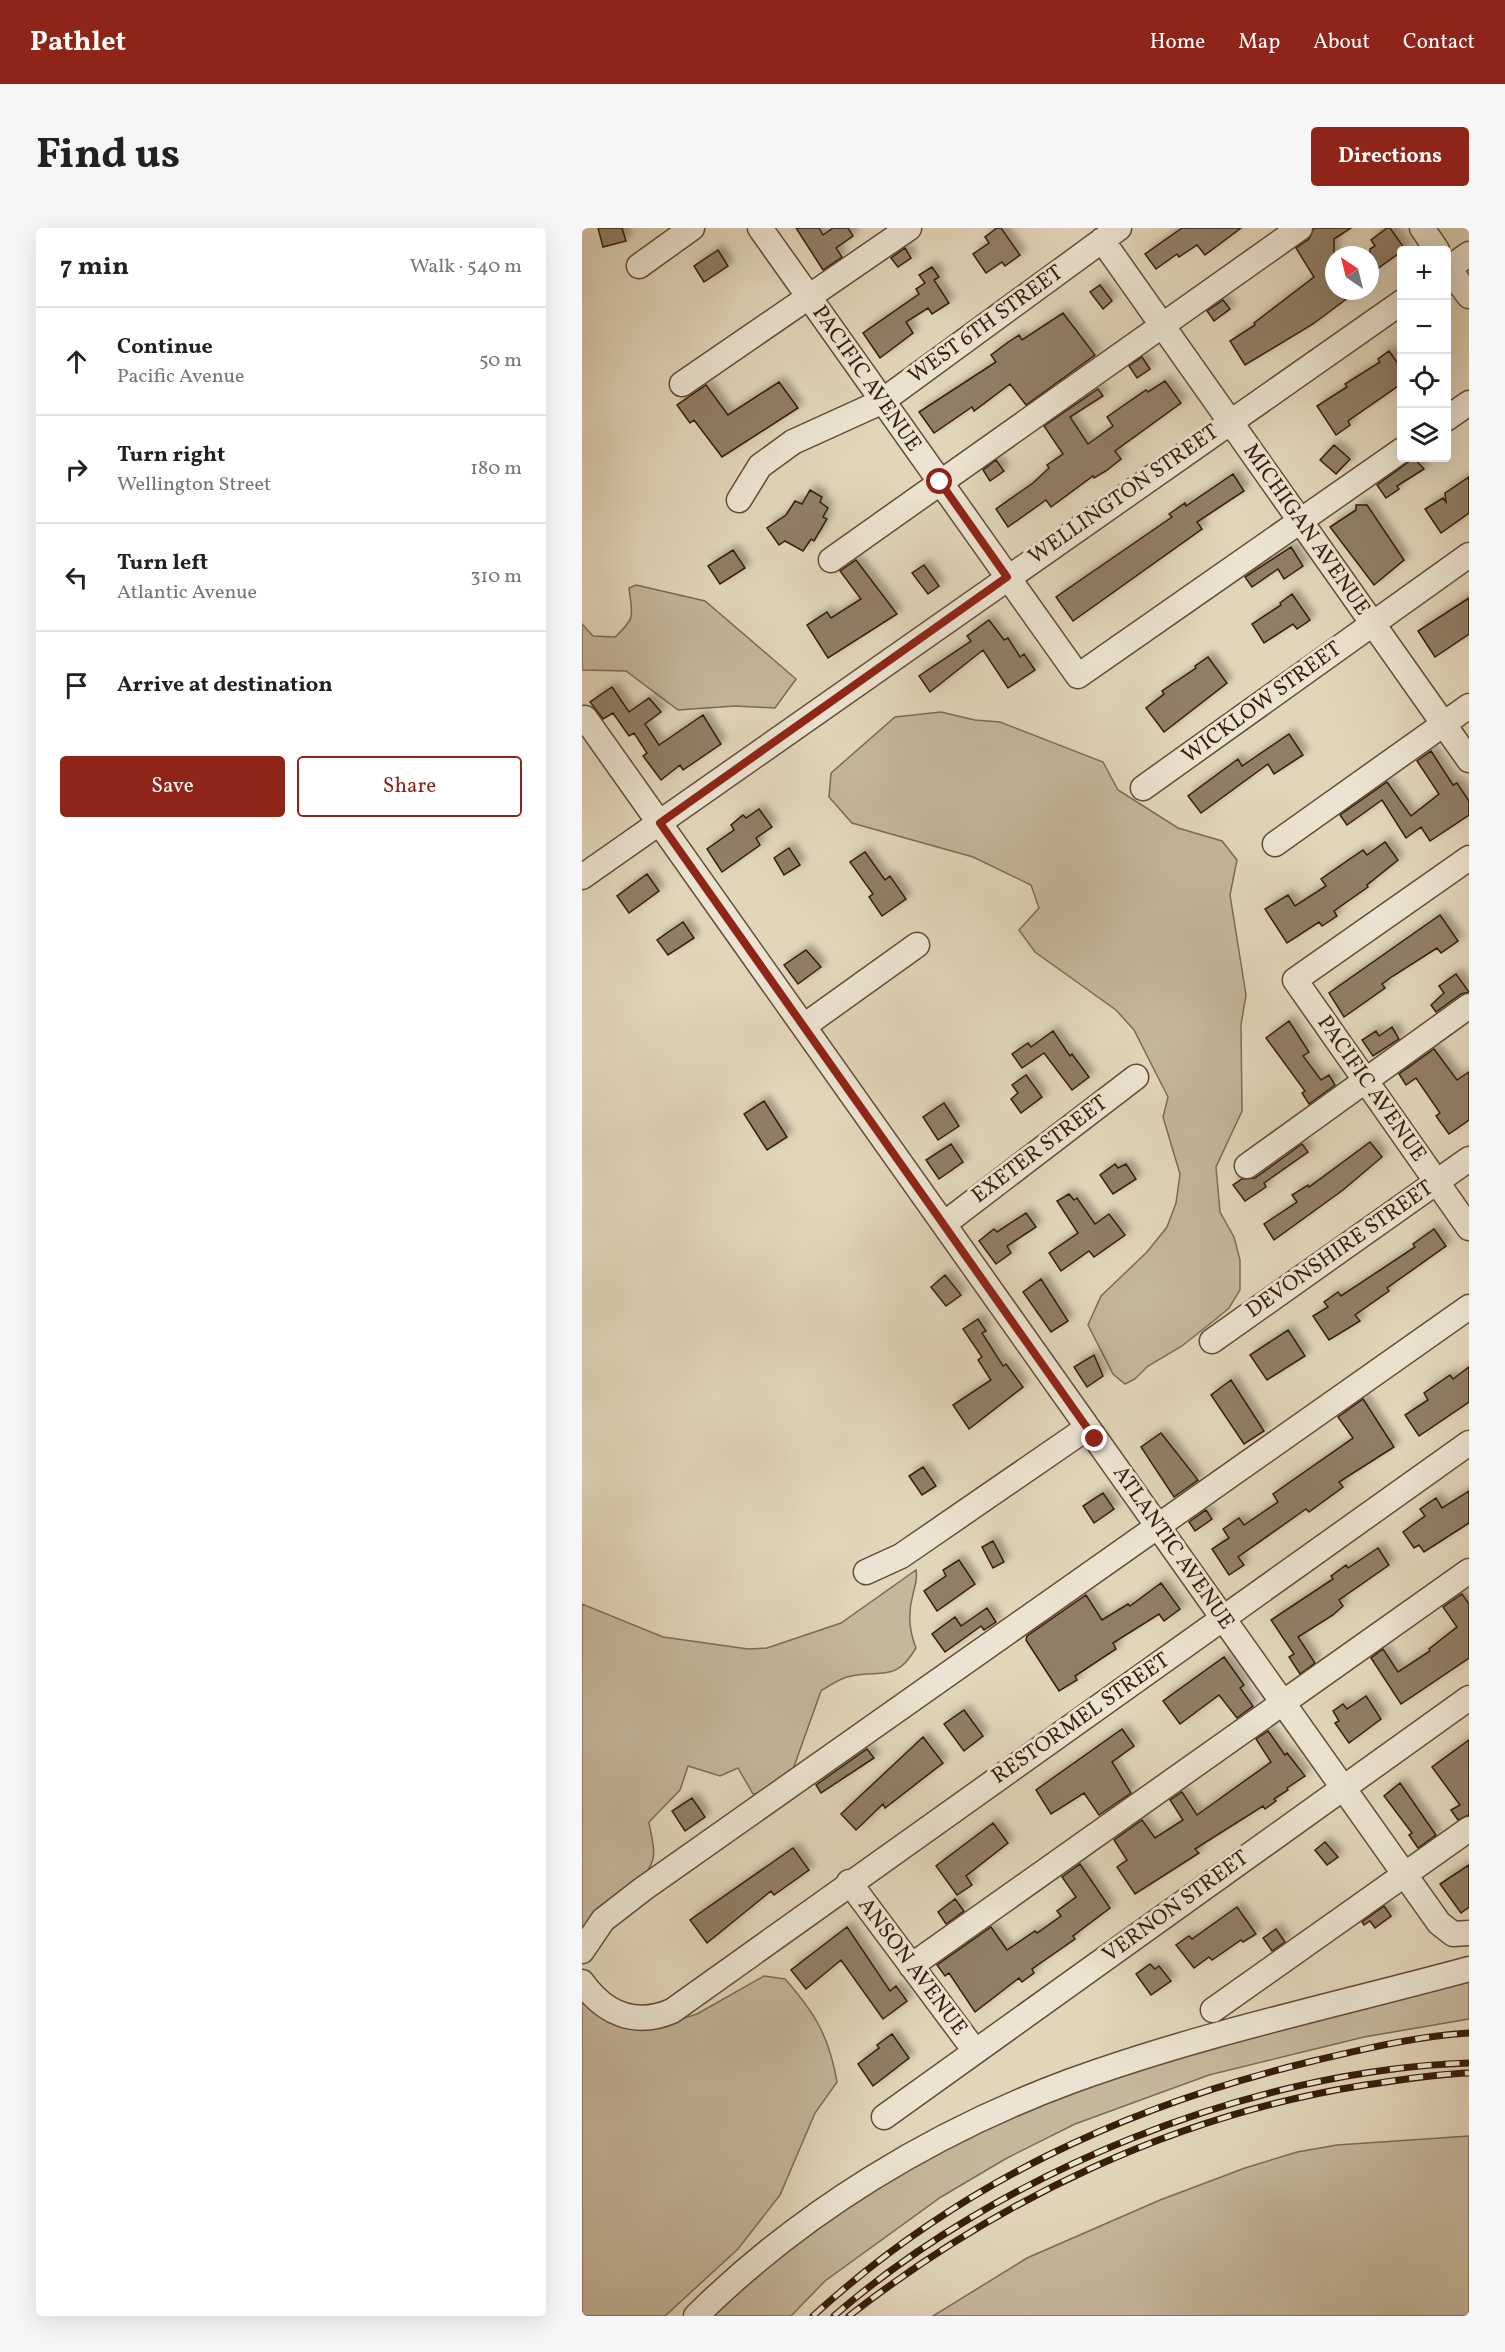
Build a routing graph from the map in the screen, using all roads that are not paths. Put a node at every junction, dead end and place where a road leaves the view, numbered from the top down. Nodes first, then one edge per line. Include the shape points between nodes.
1 (692, 228) edge
2 (760, 228) edge
3 (909, 228) edge
4 (1300, 228) edge
5 (1422, 228) edge
6 (1110, 234) edge
7 (1434, 246) edge
8 (1469, 254) edge
9 (1451, 262) edge
10 (639, 266) dead end
11 (1451, 272) edge
12 (1469, 296) edge
13 (810, 299) junction
14 (1397, 305) edge
15 (1161, 324) junction
16 (682, 384) dead end
17 (881, 402) junction
18 (1469, 403) edge
19 (1451, 415) edge
20 (1231, 421) junction
21 (1397, 453) edge
22 (940, 482) junction
23 (739, 500) dead end
24 (1300, 522) junction
25 (1469, 555) edge
26 (831, 560) dead end
27 (1007, 577) junction
28 (1372, 624) junction
29 (1469, 706) edge
30 (585, 718) dead end
31 (1443, 724) junction
32 (1469, 760) edge
33 (1143, 788) dead end
34 (660, 823) junction
35 (1275, 844) dead end
36 (1469, 858) edge
37 (582, 877) edge
38 (917, 945) dead end
39 (1469, 1006) edge
40 (804, 1026) junction
41 (1136, 1077) dead end
42 (1364, 1081) junction
43 (1469, 1159) edge
44 (1247, 1166) dead end
45 (1436, 1181) junction
46 (944, 1224) junction
47 (1469, 1228) edge
48 (1469, 1307) edge
49 (1212, 1341) dead end
50 (1087, 1428) junction
51 (1469, 1443) edge
52 (1158, 1529) junction
53 (1469, 1571) edge
54 (866, 1572) dead end
55 (1222, 1618) junction
56 (1469, 1698) edge
57 (1283, 1703) junction
58 (1343, 1788) junction
59 (1469, 1829) edge
60 (1404, 1875) junction
61 (849, 1882) junction
62 (1461, 1933) edge
63 (582, 1951) edge
64 (911, 1966) junction
65 (1469, 1969) edge
66 (582, 1982) edge
67 (1213, 2010) dead end
68 (975, 2051) junction
69 (884, 2117) dead end
70 (696, 2316) edge

1 - 10 street
2 - 13 street, PACIFIC AVENUE
3 - 13 street
4 - 15 street
5 - 7 street
6 - 15 street, MICHIGAN AVENUE
6 - 17 street, WEST 6TH STREET
8 - 9 street
11 - 12 street
13 - 16 street
13 - 17 street, PACIFIC AVENUE
14 - 20 street, WELLINGTON STREET
15 - 20 street, MICHIGAN AVENUE
15 - 22 street
17 - 22 street, PACIFIC AVENUE
17 - 23 street, WEST 6TH STREET via 793,442 760,466
18 - 19 street
20 - 24 street, MICHIGAN AVENUE
20 - 27 street, WELLINGTON STREET
21 - 24 street
22 - 26 street
22 - 27 street, PACIFIC AVENUE
24 - 27 street, PACIFIC AVENUE via 1078,676
24 - 28 street, MICHIGAN AVENUE
25 - 28 street, WICKLOW STREET
27 - 34 street, WELLINGTON STREET
28 - 31 street, MICHIGAN AVENUE
28 - 33 street, WICKLOW STREET
29 - 31 street
30 - 34 street, ATLANTIC AVENUE
31 - 32 street, MICHIGAN AVENUE
31 - 35 street
34 - 37 street, WELLINGTON STREET
34 - 40 street, ATLANTIC AVENUE
36 - 42 street, PACIFIC AVENUE via 1295,980
38 - 40 street
39 - 42 street
40 - 46 street, ATLANTIC AVENUE
41 - 46 street, EXETER STREET
42 - 44 street
42 - 45 street, PACIFIC AVENUE
43 - 45 street, DEVONSHIRE STREET
45 - 47 street, PACIFIC AVENUE
45 - 49 street, DEVONSHIRE STREET
46 - 50 street, ATLANTIC AVENUE
48 - 52 street
50 - 52 street, ATLANTIC AVENUE
50 - 54 street via 902,1556
51 - 55 street, RESTORMEL STREET
52 - 55 street, ATLANTIC AVENUE
52 - 63 street via 643,1889 603,1920
53 - 57 street
55 - 57 street, ATLANTIC AVENUE
55 - 61 street, RESTORMEL STREET
56 - 58 street, VERNON STREET
57 - 58 street, ATLANTIC AVENUE
57 - 64 street
58 - 60 street, ATLANTIC AVENUE
58 - 68 street, VERNON STREET
59 - 60 street
60 - 62 street, ATLANTIC AVENUE via 1439,1923
60 - 67 street
61 - 64 street, ANSON AVENUE
61 - 66 street, RESTORMEL STREET via 660,2016 634,2018 603,2006
64 - 68 street, ANSON AVENUE
65 - 70 street via 1155,2053 1070,2082 981,2120 872,2178 819,2213 757,2261
68 - 69 street, VERNON STREET

